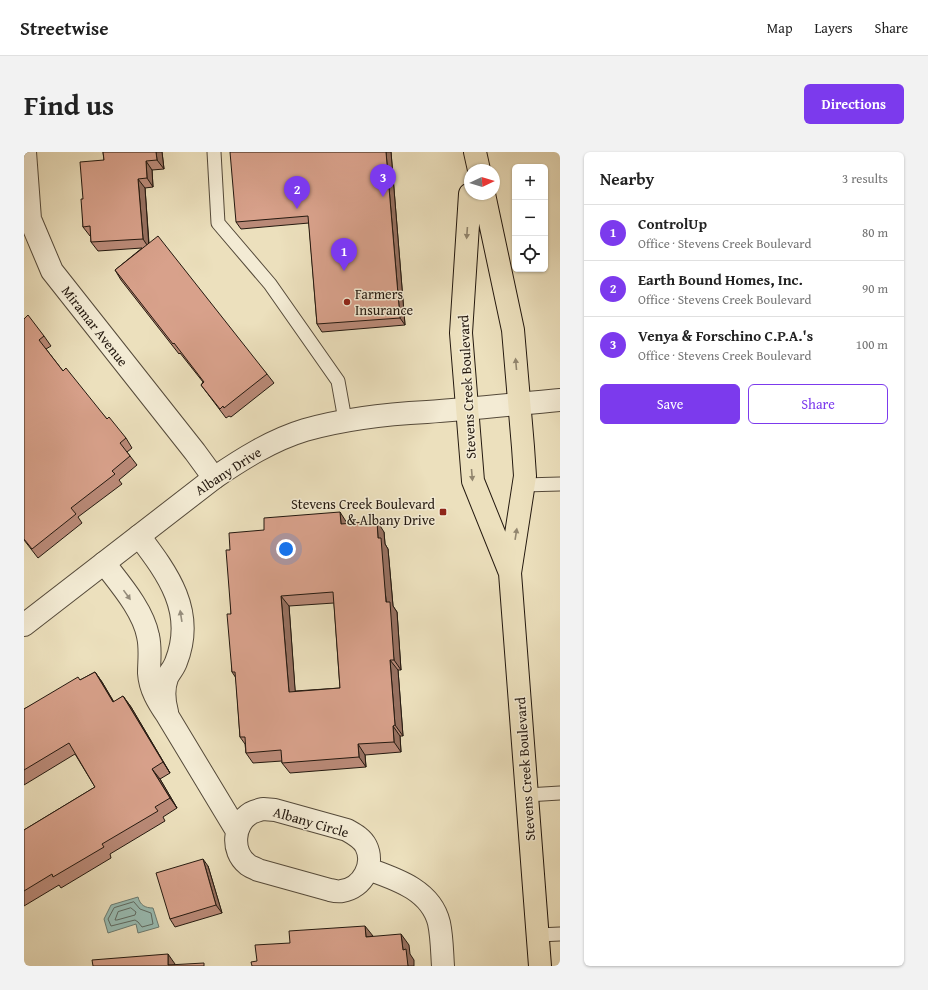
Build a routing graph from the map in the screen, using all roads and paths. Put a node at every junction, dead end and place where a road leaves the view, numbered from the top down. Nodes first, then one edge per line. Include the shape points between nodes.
1 (25, 152) edge
2 (214, 152) edge
3 (474, 152) edge
4 (473, 164) edge
5 (477, 164) edge
6 (470, 200) edge
7 (485, 200) edge
8 (560, 400) edge
9 (519, 403) junction
10 (467, 408) junction
11 (345, 420) junction
12 (214, 478) junction
13 (560, 484) edge
14 (524, 485) junction
15 (139, 536) junction
16 (104, 563) junction
17 (510, 573) junction
18 (25, 623) edge
19 (150, 654) junction
20 (179, 654) junction
21 (167, 715) junction
22 (560, 793) edge
23 (527, 796) junction
24 (237, 831) junction
25 (368, 869) junction
26 (560, 934) edge
27 (538, 935) junction
28 (443, 966) edge
29 (540, 966) edge

1 - 12 street, Miramar Avenue via 30,219 52,271
2 - 11 lane via 218,223 270,284 338,381
3 - 4 main road
3 - 5 main road
6 -> 10 main road, Stevens Creek Boulevard via 461,333
9 -> 7 main road, Stevens Creek Boulevard via 514,330
8 - 9 street, Albany Drive
9 - 10 street, Albany Drive
9 - 14 main road, Stevens Creek Boulevard
10 - 11 street, Albany Drive
10 -> 17 main road, Stevens Creek Boulevard via 473,481
11 - 12 street, Albany Drive via 303,431 268,445
12 - 15 street, Albany Drive
13 - 14 lane
17 -> 14 main road, Stevens Creek Boulevard
15 - 16 street, Albany Drive
20 -> 15 street via 183,631 182,613 173,585
16 - 18 street, Albany Drive
16 -> 19 street via 143,620
17 - 23 main road, Stevens Creek Boulevard
19 - 20 street
19 - 21 street via 149,674 152,688
20 - 21 street via 164,691
21 - 24 street
22 - 23 lane
23 - 27 main road, Stevens Creek Boulevard
24 - 25 street, Albany Circle via 242,821 263,809 340,828 357,835 365,845 369,856
24 - 25 street via 236,844 240,855 248,865 258,870 342,891 362,880
25 - 28 street via 409,886 421,894 431,906 438,921
26 - 27 lane
27 - 29 main road, Stevens Creek Boulevard

